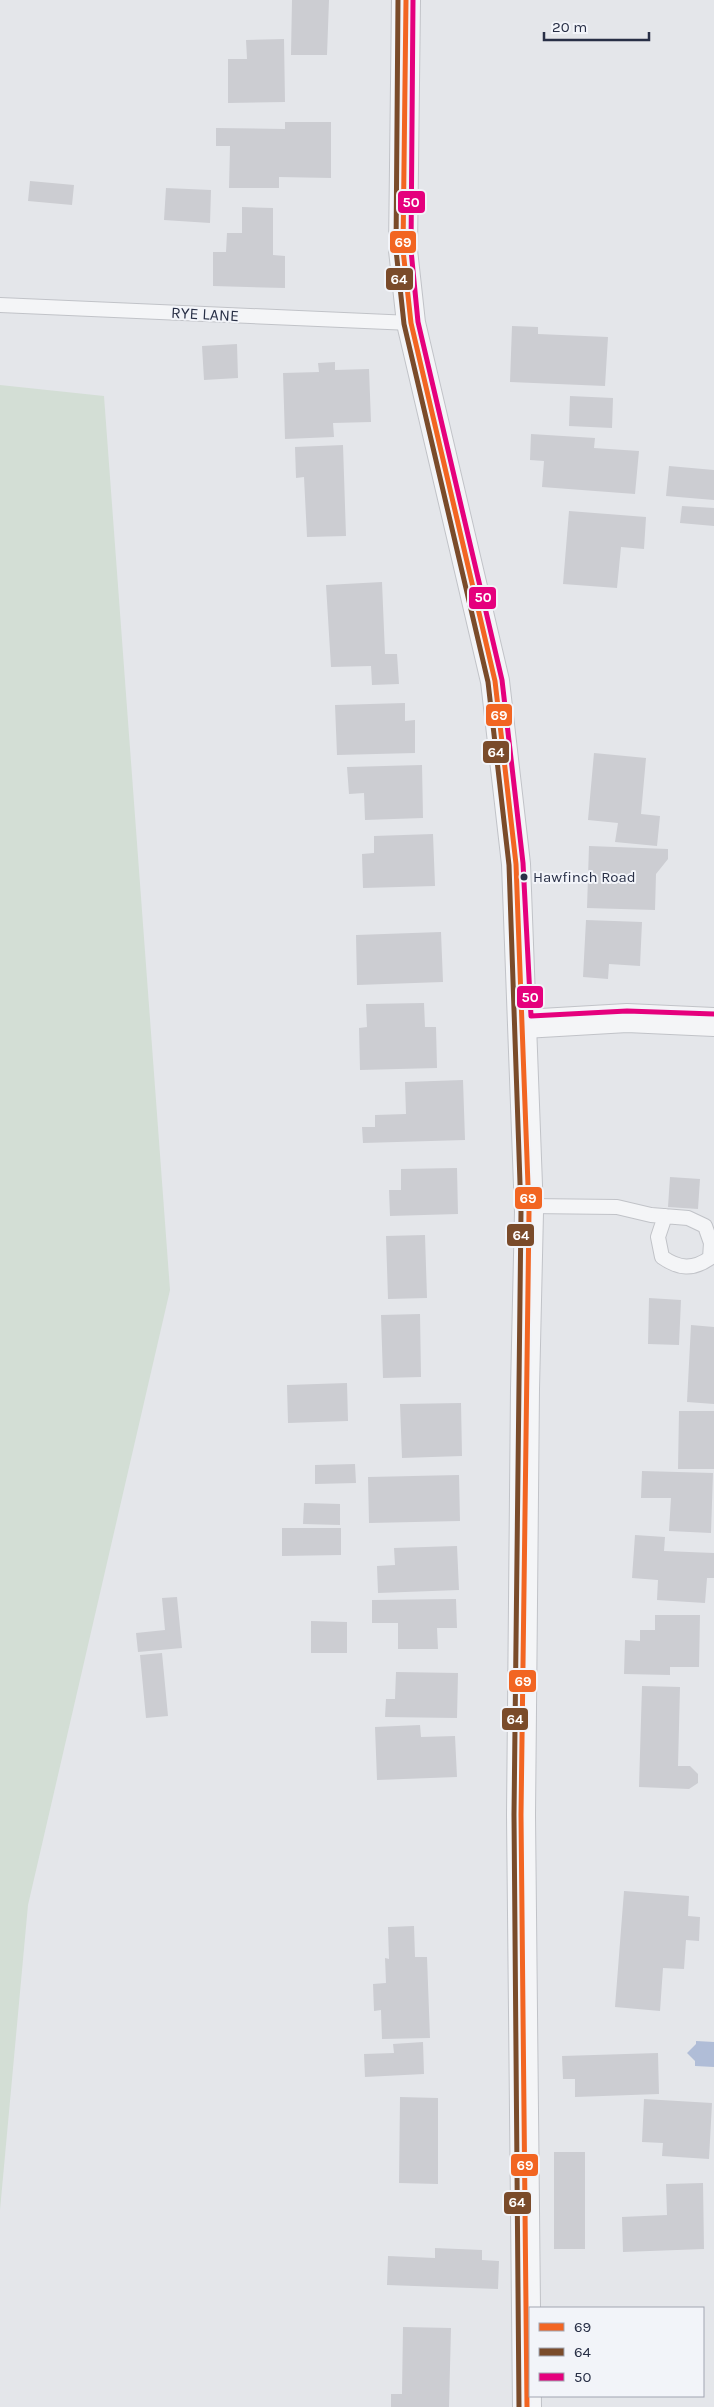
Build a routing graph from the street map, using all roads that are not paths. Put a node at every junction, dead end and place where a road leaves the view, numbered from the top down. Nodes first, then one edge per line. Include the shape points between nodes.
1 (406, 0) edge
2 (0, 304) edge
3 (411, 323) junction
4 (714, 1022) edge
5 (524, 1024) junction
6 (529, 1206) junction
7 (665, 1216) dead end
8 (527, 2407) edge

1 - 3 street via 404,250
2 - 3 lane, RYE LANE
3 - 5 street via 495,681 516,864
4 - 5 street via 627,1018
5 - 6 street
6 - 7 lane via 617,1207
6 - 8 street via 521,1815

